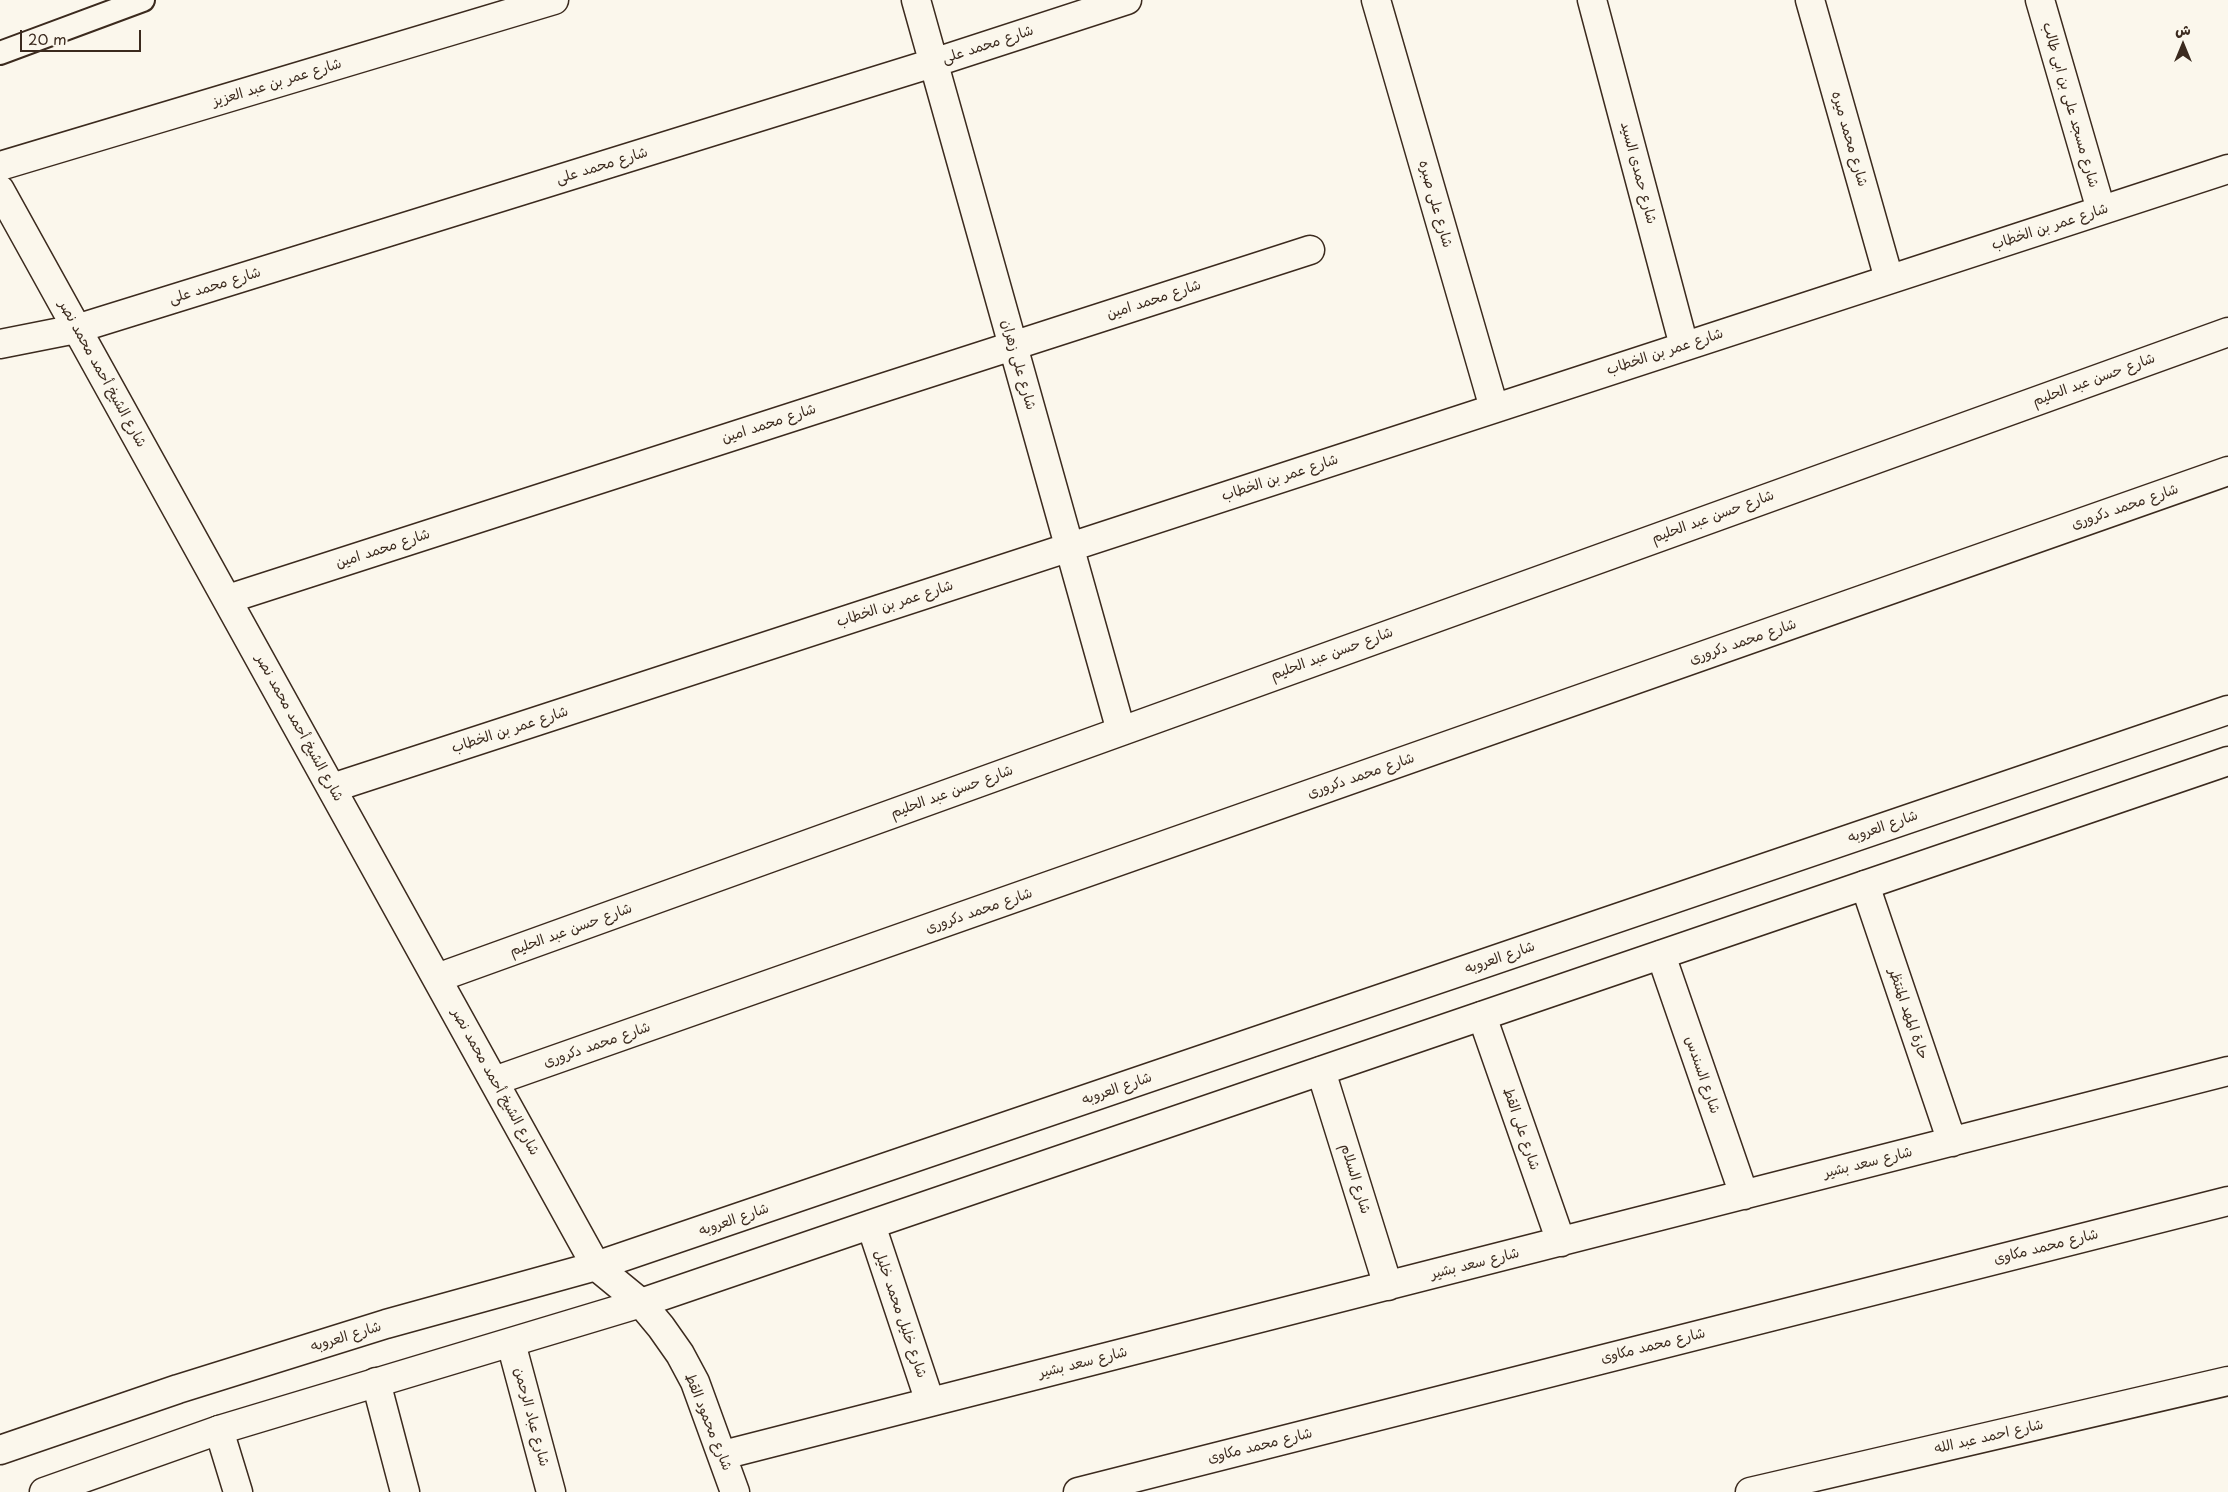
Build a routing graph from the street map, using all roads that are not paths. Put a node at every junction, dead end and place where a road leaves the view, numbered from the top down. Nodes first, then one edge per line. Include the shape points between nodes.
1 (143, 0) edge
2 (554, 0) edge
3 (916, 0) edge
4 (1127, 0) edge
5 (1376, 0) edge
6 (1592, 0) edge
7 (1810, 0) edge
8 (2040, 0) edge
9 (0, 53) edge
10 (934, 63) junction
11 (0, 166) edge
12 (2228, 169) edge
13 (0, 190) edge
14 (2101, 210) junction
15 (1310, 250) dead end
16 (1889, 279) junction
17 (76, 329) junction
18 (2228, 332) edge
19 (0, 344) edge
20 (1012, 346) junction
21 (1684, 346) junction
22 (1494, 408) junction
23 (2228, 471) edge
24 (1069, 546) junction
25 (228, 599) junction
26 (2228, 710) edge
27 (1121, 730) junction
28 (2228, 761) edge
29 (332, 788) junction
30 (1865, 885) junction
31 (1661, 955) junction
32 (437, 978) junction
33 (1482, 1016) junction
34 (1321, 1071) junction
35 (2228, 1072) edge
36 (494, 1081) junction
37 (1952, 1142) junction
38 (1744, 1195) junction
39 (2228, 1201) edge
40 (871, 1225) junction
41 (1561, 1242) junction
42 (596, 1266) junction
43 (1388, 1286) junction
44 (640, 1303) junction
45 (511, 1343) junction
46 (2228, 1381) edge
47 (376, 1382) junction
48 (930, 1402) junction
49 (219, 1430) junction
50 (0, 1450) edge
51 (723, 1455) junction
52 (58, 1490) edge
53 (238, 1492) edge
54 (405, 1492) edge
55 (551, 1492) edge
56 (735, 1492) edge
57 (1078, 1492) edge
58 (1750, 1492) edge

1 - 9 lane
2 - 11 street, شارع عمر بن عبد العزيز
3 - 10 street, شارع على زهران
4 - 10 street, شارع محمد على
5 - 22 street, شارع على صبره
6 - 21 street, شارع حمدى السيد
7 - 16 street, شارع محمد ميره
8 - 14 street, شارع مسجد على بن ابى طالب
10 - 17 street, شارع محمد على
10 - 20 street, شارع على زهران
12 - 14 street, شارع عمر بن الخطاب
13 - 17 street, شارع الشيخ أحمد محمد نصر
14 - 16 street, شارع عمر بن الخطاب
15 - 20 street, شارع محمد امين
16 - 21 street, شارع عمر بن الخطاب
17 - 19 street, شارع محمد على
17 - 25 street, شارع الشيخ أحمد محمد نصر
18 - 27 street, شارع حسن عبد الحليم
20 - 24 street, شارع على زهران
20 - 25 street, شارع محمد امين
21 - 22 street, شارع عمر بن الخطاب
22 - 24 street, شارع عمر بن الخطاب
23 - 36 street, شارع محمد دكرورى
24 - 27 street, شارع على زهران
24 - 29 street, شارع عمر بن الخطاب
25 - 29 street, شارع الشيخ أحمد محمد نصر
26 - 42 street, شارع العروبه
27 - 32 street, شارع حسن عبد الحليم
28 - 30 street
29 - 32 street, شارع الشيخ أحمد محمد نصر
30 - 31 street
30 - 37 street, حارة المهد المنتظر
31 - 33 street
31 - 38 street, شارع السندس
32 - 36 street, شارع الشيخ أحمد محمد نصر
33 - 34 street
33 - 41 street, شارع على القط
34 - 40 street
34 - 43 street, شارع السلام
35 - 37 street, شارع سعد بشير
36 - 42 street, شارع الشيخ أحمد محمد نصر
37 - 38 street, شارع سعد بشير
38 - 41 street, شارع سعد بشير
39 - 57 street, شارع محمد مكاوى
40 - 44 street
40 - 48 street, شارع خليل محمد خليل
41 - 43 street, شارع سعد بشير
42 - 44 street, شارع محمود القط
42 - 50 street, شارع العروبه via 386,1324 178,1389
43 - 48 street, شارع سعد بشير
44 - 45 street
44 - 51 street, شارع محمود القط via 662,1327 695,1382
45 - 47 street
45 - 55 street, شارع عباد الرحمن
46 - 58 street, شارع احمد عبد الله
47 - 49 street
47 - 54 street
48 - 51 street, شارع سعد بشير
49 - 52 street
49 - 53 street
51 - 56 street, شارع محمود القط

